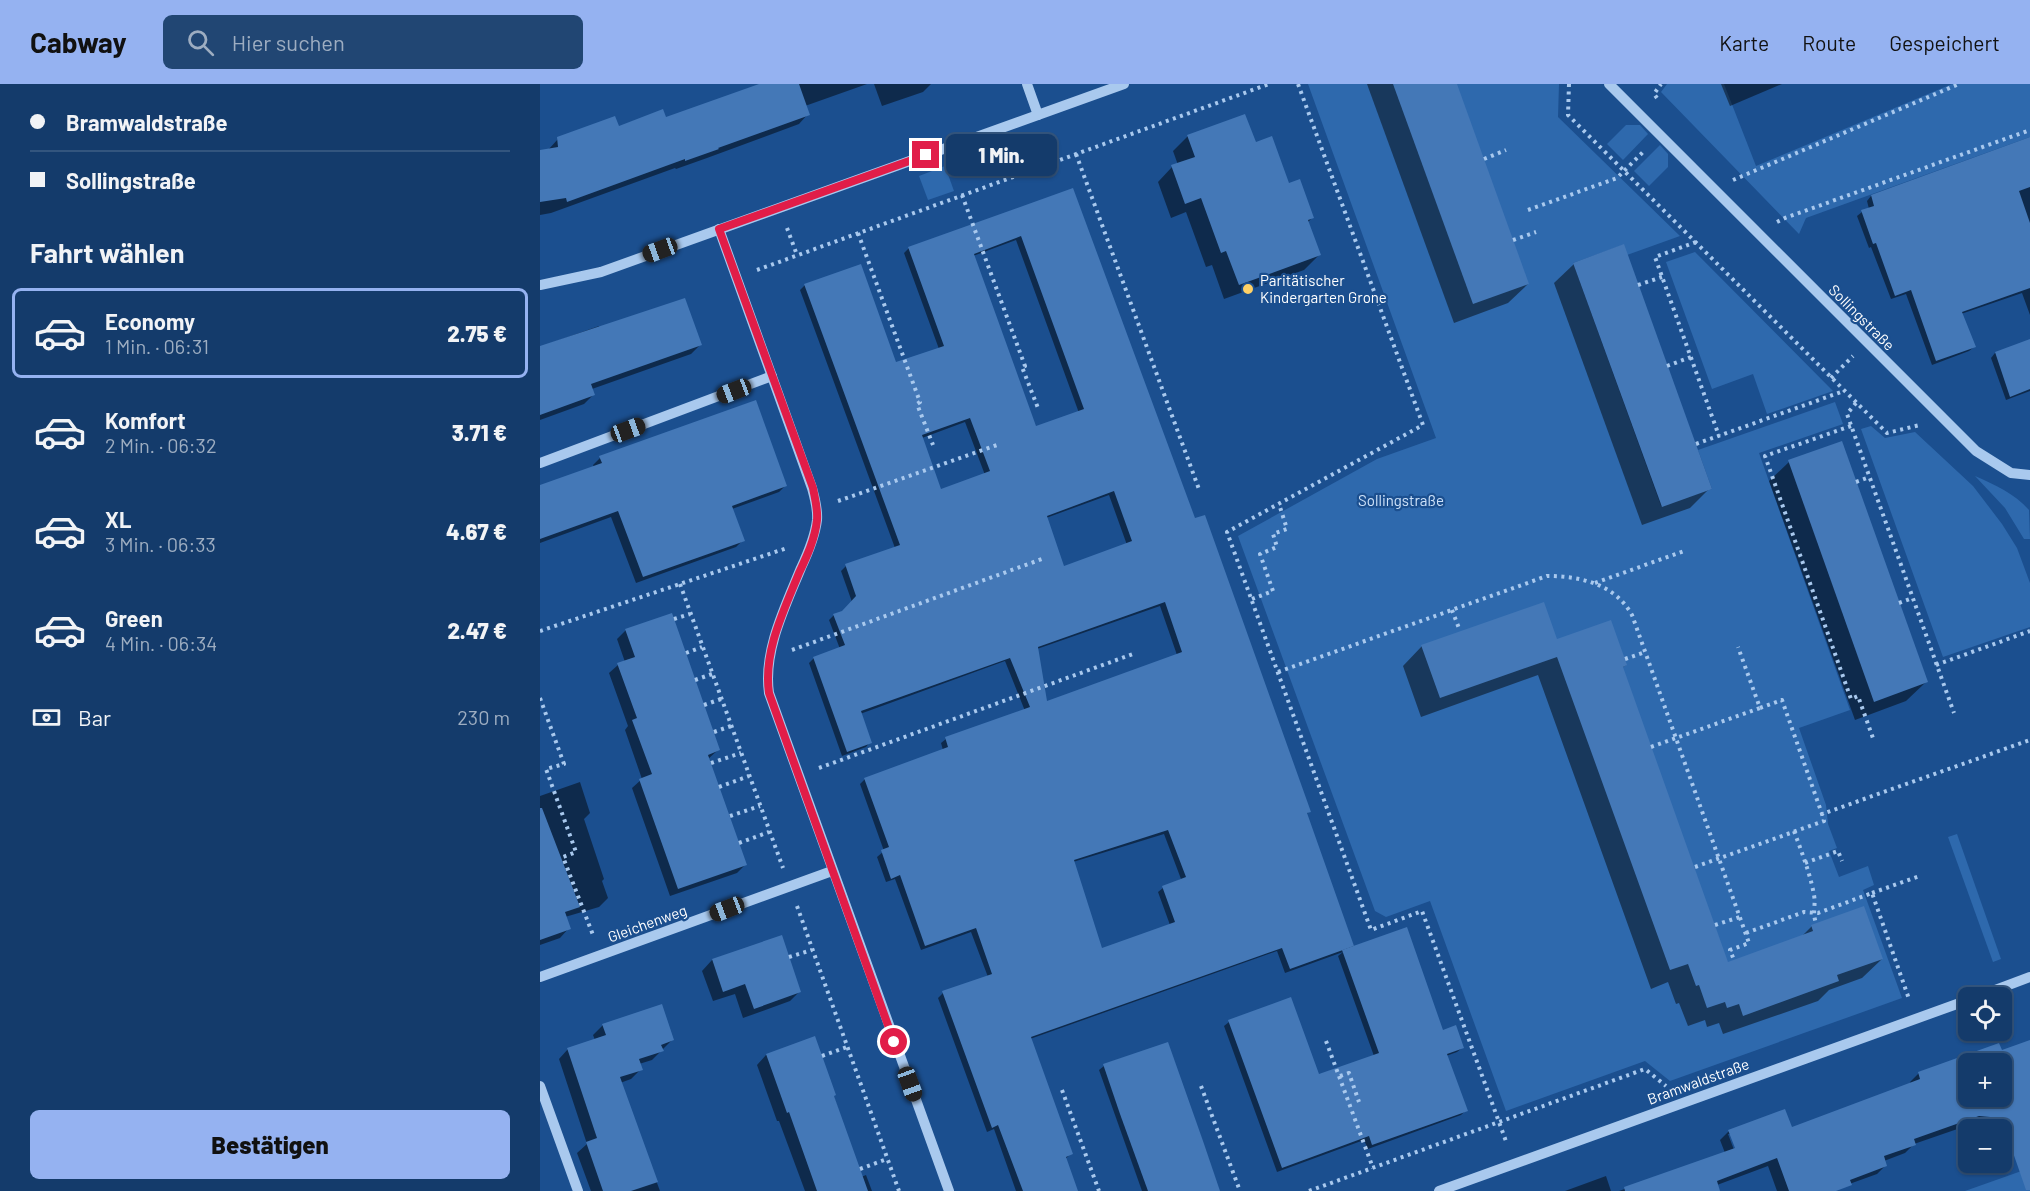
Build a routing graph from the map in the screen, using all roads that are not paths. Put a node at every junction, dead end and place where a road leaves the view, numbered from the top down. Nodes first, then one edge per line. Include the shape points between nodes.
1 (1027, 84) edge
2 (1124, 84) edge
3 (1609, 84) edge
4 (1038, 115) junction
5 (719, 229) junction
6 (540, 285) edge
7 (772, 376) junction
8 (540, 463) edge
9 (2030, 475) edge
10 (832, 871) junction
11 (540, 977) edge
12 (2030, 977) edge
13 (2003, 987) edge
14 (1958, 1004) edge
15 (540, 1086) edge
16 (578, 1191) edge
17 (949, 1191) edge
18 (1439, 1191) edge

1 - 4 street
2 - 4 street
3 - 9 street, Sollingstraße via 1976,451 2011,472
4 - 5 street
5 - 6 street via 601,272
5 - 7 street
7 - 8 street
7 - 10 street via 817,509 814,539 786,604 769,659 767,681
10 - 11 street, Gleichenweg
10 - 17 street
12 - 13 street
14 - 18 street, Bramwaldstraße
15 - 16 street

